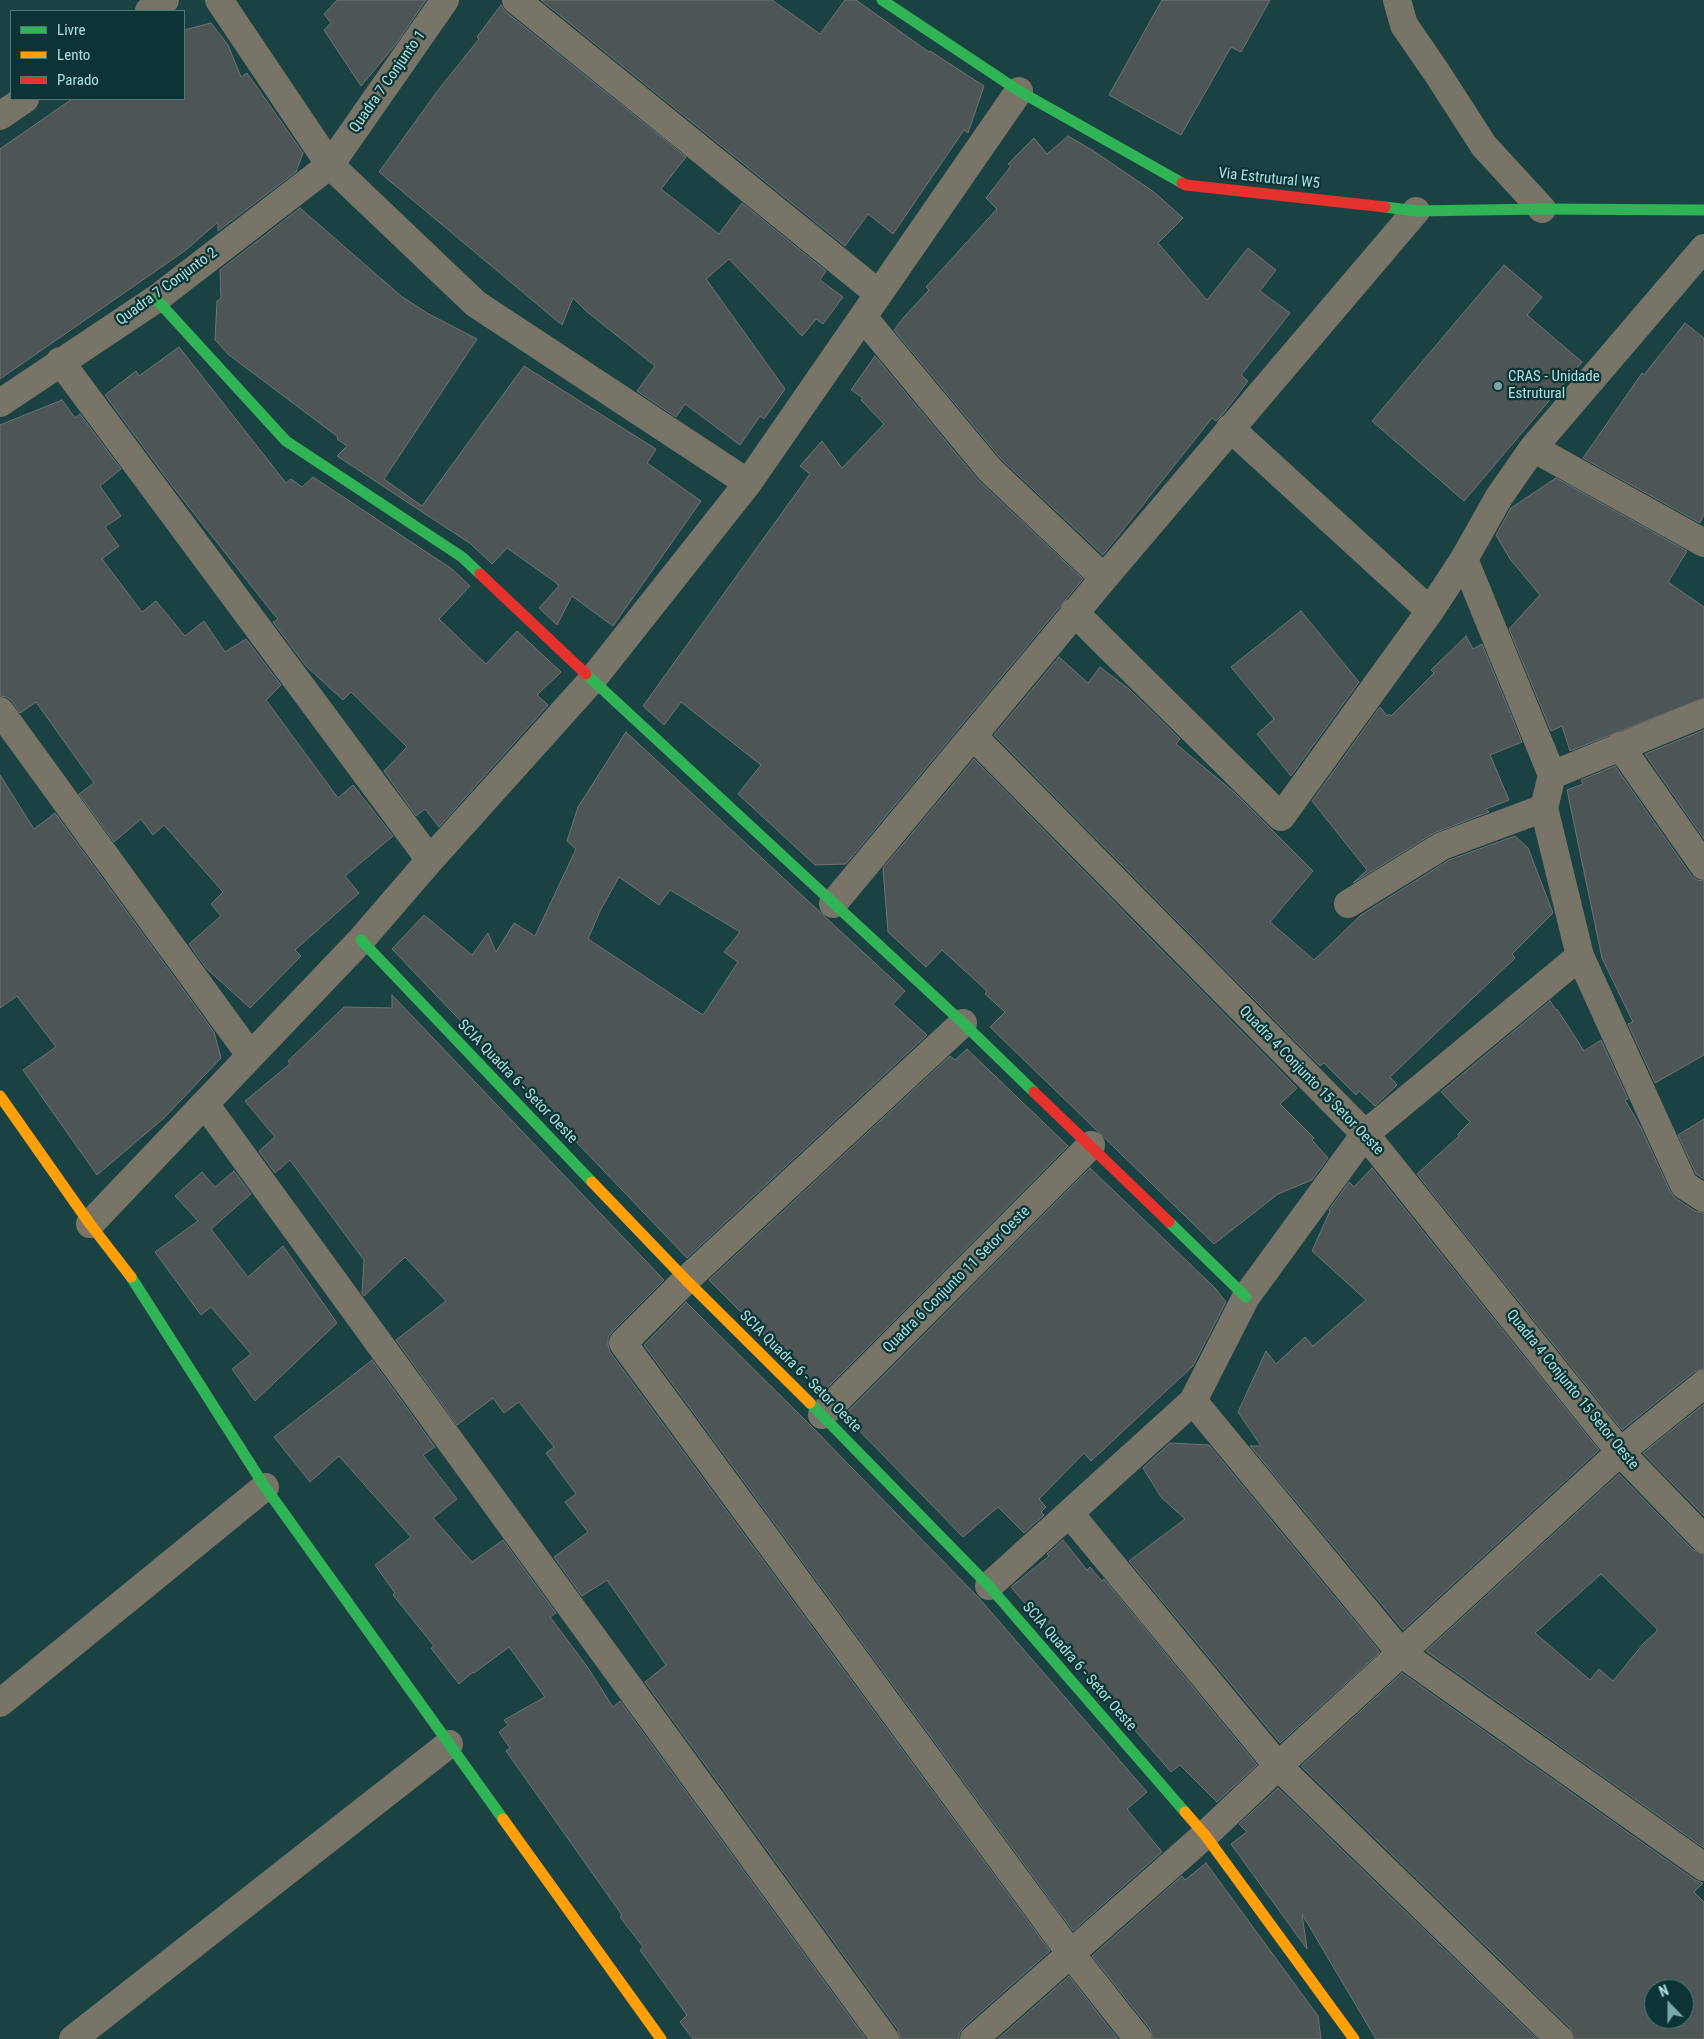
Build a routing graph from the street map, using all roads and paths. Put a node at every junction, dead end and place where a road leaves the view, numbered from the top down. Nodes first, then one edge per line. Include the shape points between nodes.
1 (165, 0) edge
2 (219, 0) edge
3 (445, 0) edge
4 (516, 0) edge
5 (882, 0) edge
6 (1397, 0) edge
7 (150, 10) edge
8 (1019, 91) junction
9 (24, 100) edge
10 (0, 116) edge
11 (330, 165) junction
12 (1542, 209) junction
13 (1704, 210) edge
14 (1416, 211) junction
15 (1704, 248) edge
16 (879, 294) junction
17 (156, 299) junction
18 (863, 317) junction
19 (60, 361) junction
20 (0, 402) edge
21 (1230, 428) junction
22 (1533, 448) junction
23 (748, 483) junction
24 (1704, 543) edge
25 (1464, 559) junction
26 (1104, 578) junction
27 (1430, 611) junction
28 (1074, 612) junction
29 (592, 680) junction
30 (0, 711) edge
31 (1704, 712) edge
32 (973, 736) junction
33 (1620, 746) junction
34 (1552, 775) junction
35 (1544, 808) junction
36 (430, 860) junction
37 (1704, 866) edge
38 (832, 904) junction
39 (1348, 904) dead end
40 (361, 940) junction
41 (1580, 956) junction
42 (963, 1023) junction
43 (250, 1055) junction
44 (0, 1096) edge
45 (204, 1104) junction
46 (1365, 1134) junction
47 (1091, 1145) junction
48 (1704, 1198) edge
49 (90, 1224) junction
50 (686, 1280) junction
51 (1246, 1297) junction
52 (1704, 1384) edge
53 (1193, 1401) junction
54 (822, 1415) junction
55 (1620, 1452) junction
56 (265, 1487) junction
57 (1070, 1514) junction
58 (1704, 1538) edge
59 (989, 1586) junction
60 (1401, 1653) junction
61 (0, 1703) edge
62 (449, 1744) junction
63 (1278, 1766) junction
64 (1205, 1836) junction
65 (1704, 1867) edge
66 (1071, 1954) junction
67 (73, 2039) edge
68 (660, 2039) edge
69 (886, 2039) edge
70 (974, 2039) edge
71 (1138, 2039) edge
72 (1354, 2039) edge
73 (1559, 2039) edge

1 - 7 street
2 - 11 street
3 - 11 street, Quadra 7 Conjunto 1
4 - 16 street
5 - 8 street, Via Estrutural W5
6 - 12 street via 1404,25 1484,146
8 - 14 street, Via Estrutural W5 via 1186,185
8 - 16 street
9 - 10 street
11 - 17 street, Quadra 7 Conjunto 2
11 - 23 street via 476,304
12 - 13 street, Via Estrutural W5
12 - 14 street, Via Estrutural W5
14 - 21 street
15 - 22 street
16 - 18 street
17 - 19 street, Quadra 7 Conjunto 2
17 - 29 street via 286,441 462,556
18 - 23 street
18 - 26 street via 990,470
19 - 20 street, Quadra 7 Conjunto 2
19 - 36 street
21 - 26 street
21 - 27 street
22 - 24 street
22 - 25 street via 1499,497
23 - 29 street
25 - 27 street
25 - 34 street
26 - 28 street
27 - 28 street via 1281,817
28 - 32 street
29 - 36 street
29 - 38 street
30 - 43 street
31 - 33 street
32 - 38 street
32 - 46 street, Quadra 4 Conjunto 15 Setor Oeste
33 - 34 street
33 - 37 street
34 - 35 street
35 - 39 street via 1442,846
35 - 41 street
36 - 40 street
38 - 42 street
40 - 43 street
40 - 50 street, SCIA Quadra 6 - Setor Oeste
41 - 46 street
41 - 48 street via 1684,1185
42 - 47 street
42 - 50 street
43 - 45 street
44 - 49 street
45 - 49 street
45 - 69 street
46 - 51 street
46 - 55 street, Quadra 4 Conjunto 15 Setor Oeste
47 - 51 street
47 - 54 street, Quadra 6 Conjunto 11 Setor Oeste
49 - 56 street via 127,1271
50 - 54 street, SCIA Quadra 6 - Setor Oeste
50 - 66 street via 623,1343
51 - 53 street
52 - 55 street
53 - 57 street
53 - 60 street
54 - 59 street, SCIA Quadra 6 - Setor Oeste
55 - 58 street, Quadra 4 Conjunto 15 Setor Oeste
55 - 60 street
56 - 61 street
56 - 62 street
57 - 59 street
57 - 63 street
59 - 64 street, SCIA Quadra 6 - Setor Oeste
60 - 63 street
60 - 65 street
62 - 67 street
62 - 68 street
63 - 64 street
63 - 73 street
64 - 66 street
64 - 72 street, SCIA Quadra 6 - Setor Oeste
66 - 70 street
66 - 71 street

